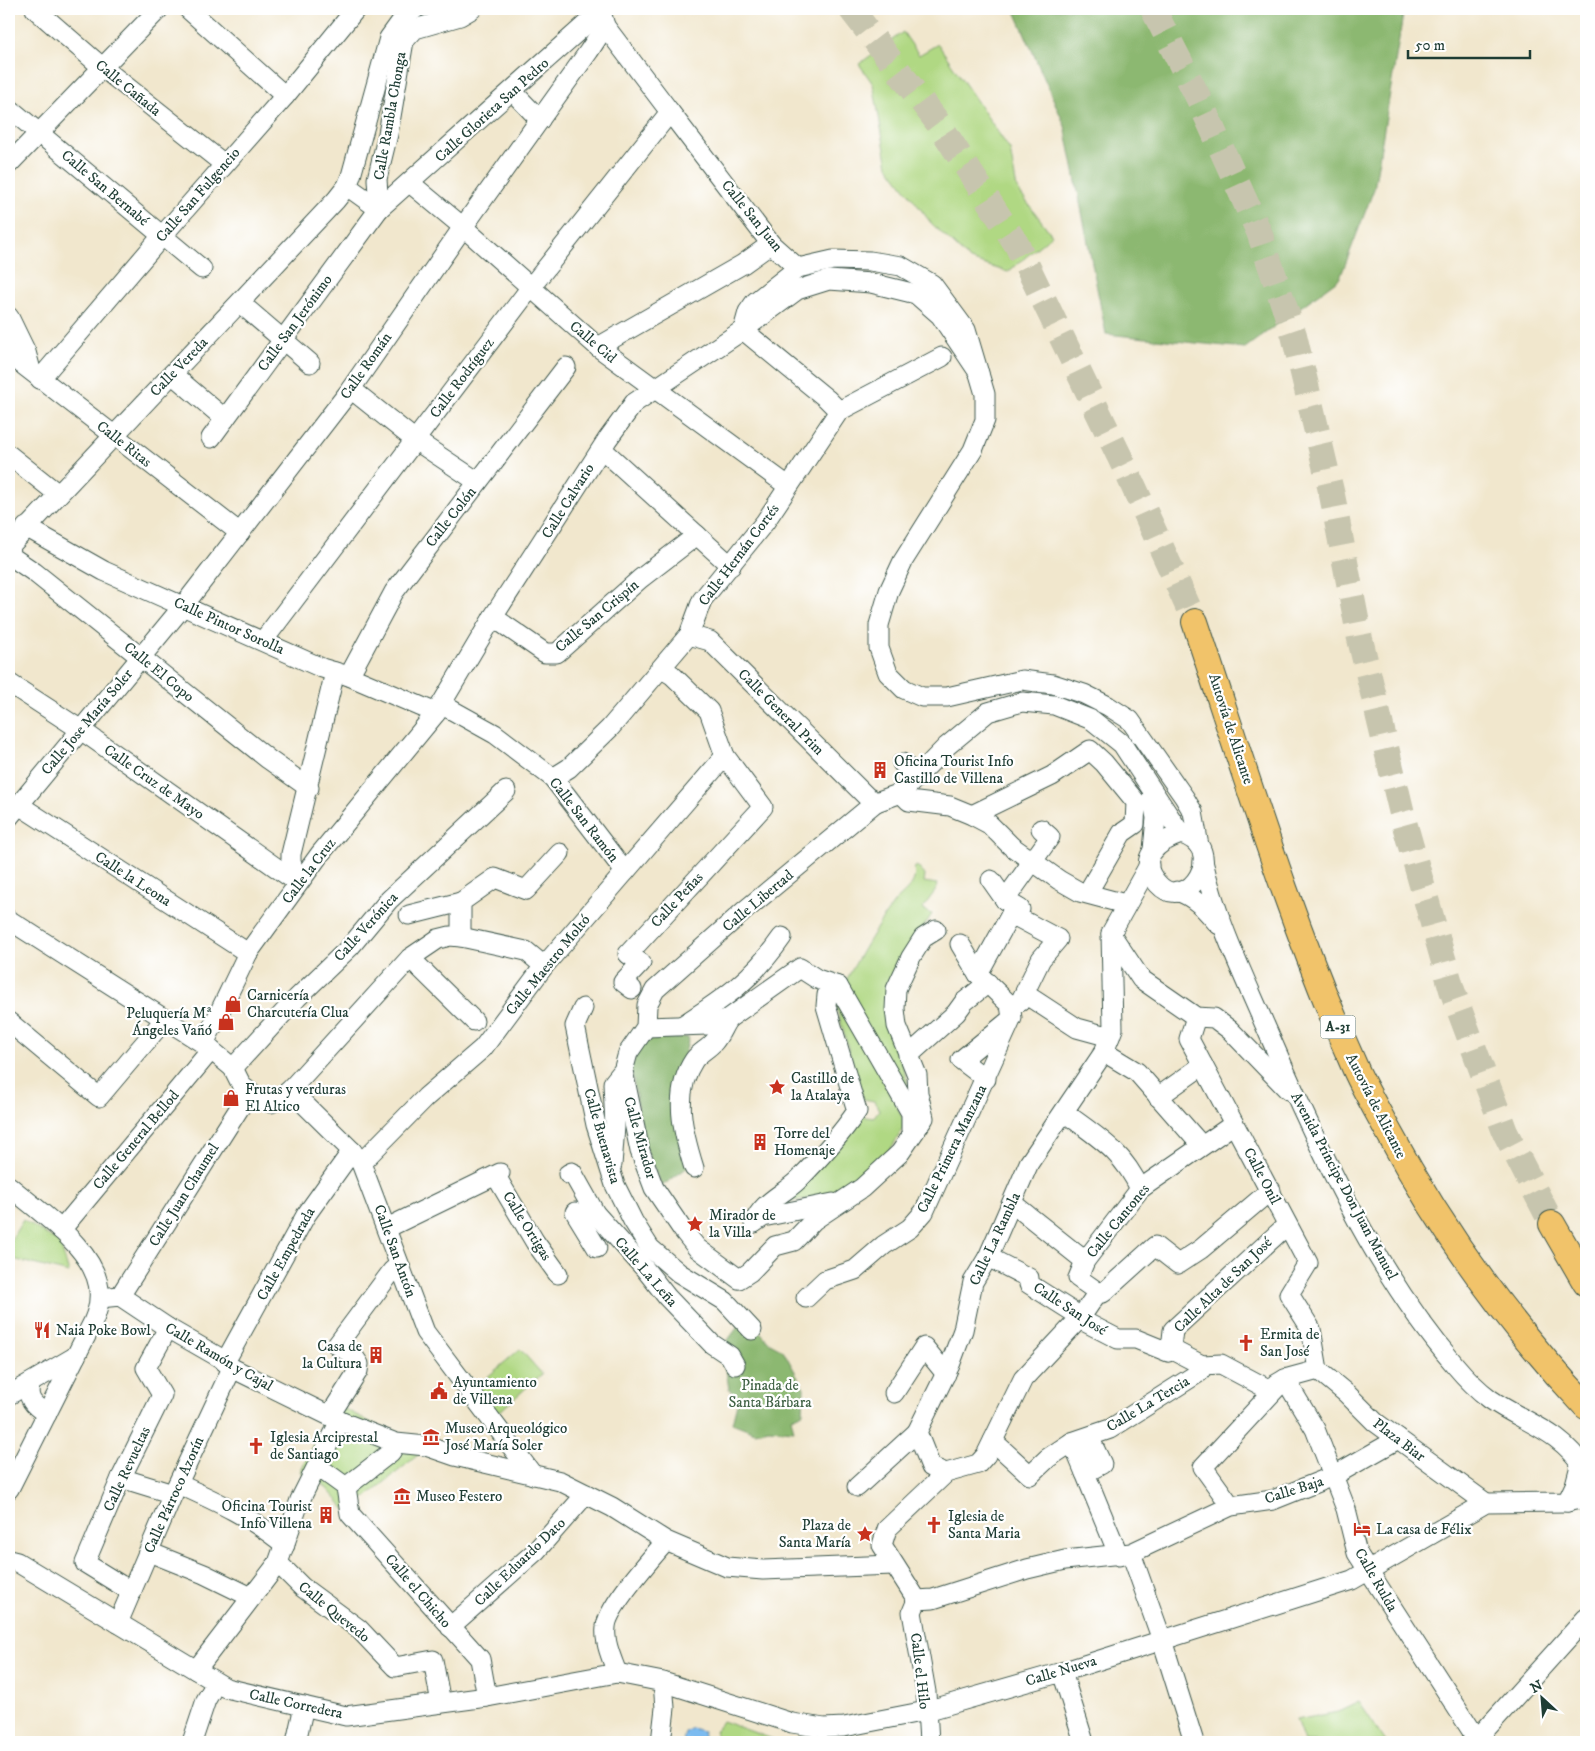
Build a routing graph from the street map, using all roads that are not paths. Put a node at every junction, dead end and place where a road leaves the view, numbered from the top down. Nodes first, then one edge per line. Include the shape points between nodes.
1 (35, 9) edge
2 (159, 9) edge
3 (188, 9) edge
4 (415, 9) edge
5 (472, 9) edge
6 (354, 10) edge
7 (603, 15) edge
8 (397, 40) junction
9 (103, 68) junction
10 (513, 92) junction
11 (285, 96) junction
12 (9, 108) edge
13 (667, 115) junction
14 (540, 120) junction
15 (38, 132) junction
16 (9, 164) edge
17 (224, 164) junction
18 (410, 183) junction
19 (347, 186) junction
20 (379, 209) junction
21 (463, 227) junction
22 (162, 236) junction
23 (772, 244) junction
24 (798, 268) junction
25 (202, 269) dead end
26 (531, 287) junction
27 (240, 303) junction
28 (9, 317) edge
29 (743, 330) junction
30 (283, 340) junction
31 (598, 347) junction
32 (9, 354) edge
33 (942, 356) dead end
34 (310, 363) dead end
35 (566, 367) dead end
36 (979, 373) junction
37 (36, 374) junction
38 (172, 374) junction
39 (351, 389) junction
40 (655, 389) junction
41 (839, 411) junction
42 (225, 419) junction
43 (112, 435) junction
44 (211, 438) dead end
45 (415, 440) junction
46 (602, 449) junction
47 (9, 456) edge
48 (478, 482) junction
49 (788, 486) junction
50 (58, 494) junction
51 (26, 527) junction
52 (240, 533) junction
53 (697, 535) junction
54 (9, 546) edge
55 (9, 555) edge
56 (731, 566) junction
57 (184, 605) junction
58 (493, 618) junction
59 (1195, 622) tunnel mouth
60 (689, 634) junction
61 (263, 641) junction
62 (140, 657) junction
63 (662, 669) junction
64 (342, 674) junction
65 (9, 683) edge
66 (438, 709) junction
67 (81, 730) junction
68 (725, 756) junction
69 (902, 763) dead end
70 (918, 776) junction
71 (1170, 776) junction
72 (553, 778) junction
73 (309, 788) junction
74 (506, 791) dead end
75 (1150, 791) junction
76 (901, 793) junction
77 (871, 799) junction
78 (14, 811) edge
79 (972, 815) junction
80 (1041, 829) dead end
81 (1182, 834) junction
82 (560, 853) dead end
83 (1201, 853) junction
84 (1151, 858) junction
85 (1031, 862) junction
86 (625, 872) junction
87 (991, 880) dead end
88 (298, 883) junction
89 (1169, 888) junction
90 (1088, 892) junction
91 (461, 902) junction
92 (1125, 904) junction
93 (1008, 907) junction
94 (410, 915) dead end
95 (9, 920) edge
96 (936, 930) dead end
97 (1224, 932) junction
98 (1111, 933) junction
99 (461, 936) junction
100 (782, 937) dead end
101 (960, 944) dead end
102 (248, 954) junction
103 (410, 958) junction
104 (544, 966) junction
105 (983, 978) junction
106 (838, 986) junction
107 (632, 989) dead end
108 (1016, 1005) junction
109 (584, 1008) dead end
110 (1196, 1017) junction
111 (166, 1019) junction
112 (728, 1019) junction
113 (474, 1021) dead end
114 (9, 1022) edge
115 (682, 1025) junction
116 (646, 1026) junction
117 (1107, 1045) junction
118 (208, 1047) junction
119 (908, 1056) junction
120 (1203, 1065) junction
121 (233, 1068) junction
122 (622, 1071) junction
123 (986, 1079) junction
124 (290, 1090) junction
125 (253, 1095) junction
126 (1158, 1097) junction
127 (1298, 1100) junction
128 (1064, 1112) junction
129 (1234, 1124) junction
130 (912, 1134) junction
131 (1201, 1145) junction
132 (356, 1157) junction
133 (694, 1168) dead end
134 (568, 1174) dead end
135 (611, 1174) junction
136 (9, 1186) edge
137 (1140, 1189) junction
138 (1271, 1190) junction
139 (846, 1200) junction
140 (1012, 1204) junction
141 (575, 1212) dead end
142 (1552, 1224) tunnel mouth
143 (1287, 1225) junction
144 (386, 1228) junction
145 (61, 1230) junction
146 (597, 1248) dead end
147 (988, 1257) junction
148 (1086, 1261) junction
149 (399, 1266) junction
150 (558, 1274) dead end
151 (1586, 1283) edge
152 (1098, 1292) junction
153 (120, 1296) junction
154 (100, 1298) junction
155 (806, 1298) dead end
156 (1081, 1316) junction
157 (168, 1328) junction
158 (752, 1330) dead end
159 (1171, 1349) junction
160 (76, 1356) junction
161 (228, 1365) junction
162 (735, 1365) dead end
163 (1202, 1365) junction
164 (1318, 1370) junction
165 (946, 1374) junction
166 (1285, 1379) junction
167 (31, 1383) junction
168 (894, 1392) dead end
169 (9, 1395) edge
170 (1586, 1406) edge
171 (47, 1414) junction
172 (335, 1418) junction
173 (917, 1432) junction
174 (1398, 1439) junction
175 (1080, 1440) junction
176 (396, 1443) junction
177 (990, 1448) junction
178 (1585, 1465) edge
179 (317, 1466) junction
180 (946, 1473) junction
181 (533, 1475) junction
182 (1334, 1476) junction
183 (121, 1478) junction
184 (346, 1487) junction
185 (857, 1487) dead end
186 (9, 1489) edge
187 (175, 1489) junction
188 (586, 1494) junction
189 (1586, 1498) edge
190 (1567, 1502) junction
191 (1486, 1503) junction
192 (1231, 1506) junction
193 (666, 1541) junction
194 (285, 1545) junction
195 (149, 1552) junction
196 (1125, 1555) junction
197 (12, 1558) edge
198 (278, 1563) junction
199 (893, 1565) junction
200 (1367, 1572) junction
201 (132, 1592) junction
202 (251, 1596) junction
203 (917, 1600) junction
204 (1586, 1618) edge
205 (118, 1623) junction
206 (450, 1627) junction
207 (1162, 1640) junction
208 (196, 1670) junction
209 (1062, 1672) junction
210 (616, 1673) junction
211 (663, 1682) junction
212 (216, 1683) junction
213 (487, 1697) junction
214 (441, 1703) junction
215 (304, 1706) junction
216 (926, 1711) junction
217 (1476, 1741) edge
218 (192, 1742) edge
219 (296, 1742) edge
220 (661, 1742) edge
221 (930, 1742) edge
222 (1084, 1742) edge
223 (1194, 1742) edge

1 - 9 street, Calle Cañada
2 - 9 street
3 - 11 street
4 - 8 street, Calle Rambla Chonga via 405,16
5 - 8 street, Calle Rambla Chonga via 460,16 415,29
6 - 11 street, Calle San Fulgencio
7 - 10 street, Calle Glorieta San Pedro
7 - 13 street, Calle San Juan
7 - 14 street, Calle Román
8 - 19 street, Calle Rambla Chonga
8 - 20 street, Calle Rambla Chonga via 388,134 377,179
9 - 15 street
9 - 17 street, Calle Cañada
10 - 14 street
10 - 18 street, Calle Glorieta San Pedro
11 - 17 street, Calle San Fulgencio
12 - 15 street, Calle San Bernabé
13 - 23 street, Calle San Juan
13 - 26 street, Calle Rodríguez
14 - 21 street, Calle Román
15 - 16 street
15 - 22 street, Calle San Bernabé
17 - 22 street, Calle San Fulgencio
18 - 20 street, Calle Glorieta San Pedro
18 - 21 street, Calle Cid
19 - 20 street, Calle Rambla Chonga
19 - 27 street, Calle Vereda
20 - 30 street, Calle San Jerónimo
21 - 26 street, Calle Cid
21 - 39 street, Calle Román
22 - 25 street, Calle San Bernabé
22 - 37 street, Calle San Fulgencio
23 - 24 street, Calle San Juan
23 - 31 street
24 - 29 street via 755,302
24 - 36 street via 834,260 870,260 901,266 932,284 966,330
26 - 31 street, Calle Cid
26 - 45 street, Calle Rodríguez
27 - 30 street
27 - 38 street, Calle Vereda
28 - 37 street
29 - 36 street, Calle Calvario via 797,290 829,280 872,283 916,294 940,315
29 - 40 street, Calle Calvario
29 - 41 street
30 - 34 street
30 - 42 street, Calle San Jerónimo
31 - 40 street, Calle Cid
32 - 37 street, Calle Ritas
33 - 41 street, Calle Hernán Cortés
35 - 48 street, Calle Colón
36 - 71 street, Avenida Príncipe Don Juan Manuel via 985,394 985,420 973,450 903,561 889,591 879,625 879,648 888,673 899,696 946,697 1022,680 1053,684 1084,694 1130,720
37 - 43 street, Calle Ritas
38 - 42 street
38 - 43 street, Calle Vereda
39 - 45 street
39 - 52 street, Calle Román
40 - 46 street, Calle Calvario via 634,403
40 - 49 street, Calle Cid
41 - 49 street, Calle Hernán Cortés
42 - 44 street, Calle San Jerónimo
43 - 50 street, Calle Vereda
43 - 52 street, Calle Ritas
45 - 48 street
45 - 61 street, Calle Rodríguez
46 - 53 street
46 - 58 street, Calle Calvario
47 - 50 street
48 - 64 street, Calle Colón via 394,592
49 - 56 street, Calle Hernán Cortés
50 - 51 street, Calle Vereda
51 - 54 street, Calle Vereda
51 - 57 street, Calle Pintor Sorolla via 104,571
52 - 57 street, Calle Román
53 - 56 street
53 - 58 street, Calle San Crispín via 640,579 556,653 545,653
55 - 62 street, Calle El Copo
56 - 60 street, Calle Hernán Cortés via 702,600
57 - 61 street, Calle Pintor Sorolla
57 - 62 street, Calle Jose María Soler
58 - 66 street, Calle Calvario
59 - 170 highway, Autovía de Alicante / A-31 via 1291,910 1356,1071 1411,1175 1468,1262 1527,1340
60 - 63 street, Calle Hernán Cortés
60 - 77 street, Calle General Prim via 710,641
61 - 64 street, Calle Pintor Sorolla
62 - 67 street, Calle Jose María Soler
62 - 73 street, Calle El Copo via 268,760
63 - 68 street via 709,712
63 - 72 street, Calle Hernán Cortés via 582,757
64 - 66 street, Calle Pintor Sorolla
64 - 73 street, Calle Colón
65 - 67 street, Calle Cruz de Mayo
66 - 72 street, Calle San Ramón via 450,709 495,734
66 - 88 street, Calle la Cruz
67 - 78 street, Calle Jose María Soler
67 - 88 street, Calle Cruz de Mayo
68 - 86 street, Calle Maestro Moltó
68 - 107 street, Calle Peñas via 763,807 628,954 640,963 623,982
69 - 70 street
70 - 75 street via 947,746 988,712 1022,702 1054,705 1092,720 1122,744
70 - 76 street
71 - 81 street via 1180,809
71 - 83 street, Avenida Príncipe Don Juan Manuel via 1193,812
72 - 86 street, Calle San Ramón
73 - 88 street, Calle Colón via 291,854
74 - 121 street, Calle Verónica via 389,900 350,947 297,998
75 - 81 street
75 - 84 street via 1156,818
76 - 77 street
76 - 79 street via 909,801 950,806
77 - 116 street, Calle Libertad via 655,990 647,1005
78 - 102 street, Calle la Leona
79 - 85 street via 989,824
79 - 90 street via 1052,776 1090,750 1136,802 1135,824 1122,833
80 - 85 street via 1050,837
81 - 83 street
81 - 84 street via 1166,839
82 - 91 street via 526,890 495,878
83 - 89 street via 1200,878 1186,889
83 - 97 street, Avenida Príncipe Don Juan Manuel
84 - 89 street via 1153,878
84 - 92 street, Calle La Rambla
85 - 90 street via 1075,889
85 - 93 street
86 - 104 street, Calle Maestro Moltó
87 - 93 street
88 - 102 street, Calle la Cruz
89 - 92 street
89 - 97 street, Avenida Príncipe Don Juan Manuel via 1190,895 1199,902
90 - 92 street
91 - 94 street
91 - 99 street
92 - 98 street, Calle La Rambla
93 - 105 street
93 - 108 street, Calle Primera Manzana via 1058,939 1041,960
95 - 111 street
96 - 119 street via 923,938 896,989 897,1026
97 - 127 street, Avenida Príncipe Don Juan Manuel
98 - 110 street via 1141,979
98 - 117 street, Calle La Rambla via 1113,1029
99 - 103 street via 438,939
99 - 104 street via 526,951
100 - 115 street via 764,963 741,985
101 - 105 street
102 - 118 street, Calle la Cruz
103 - 113 street
103 - 124 street
104 - 132 street, Calle Maestro Moltó via 483,1048
105 - 108 street
105 - 119 street via 956,1013
106 - 112 street via 800,968
106 - 130 street via 911,1113
106 - 139 street via 827,995 826,1006 857,1111 797,1181 758,1212 751,1222 763,1216
108 - 117 street via 1077,1028
108 - 123 street, Calle Primera Manzana
108 - 123 street via 961,1060
109 - 135 street, Calle Buenavista via 575,1026 596,1125
110 - 120 street, Calle Onil via 1189,1039
110 - 127 street via 1214,1018 1230,1030
111 - 114 street via 99,1097
111 - 118 street
112 - 115 street via 708,1025
112 - 133 street via 714,1042 695,1059 687,1074 681,1101 682,1124
115 - 116 street
116 - 122 street via 628,1053
117 - 126 street via 1137,1072
117 - 128 street, Calle La Rambla
118 - 121 street
118 - 145 street, Calle General Bellod
119 - 130 street via 917,1075 924,1118
120 - 126 street
120 - 129 street, Calle Onil
121 - 125 street via 242,1086
122 - 135 street via 613,1083 615,1127
122 - 139 street, Calle Mirador via 640,1151 654,1188 697,1248 739,1279 775,1246 794,1241 814,1220
123 - 155 street, Calle Primera Manzana via 924,1212 910,1228 884,1244 855,1270 825,1280
124 - 125 street via 271,1103
124 - 132 street, Calle San Antón
125 - 153 street, Calle Juan Chaumel
126 - 131 street
127 - 178 street, Avenida Príncipe Don Juan Manuel via 1400,1293 1433,1337 1456,1366 1490,1399 1564,1442
128 - 137 street via 1118,1152
128 - 140 street, Calle La Rambla via 1029,1163
129 - 131 street, Calle Cantones
129 - 138 street, Calle Onil
130 - 139 street via 900,1153
131 - 137 street, Calle Cantones
132 - 144 street, Calle San Antón
132 - 161 street, Calle Empedrada via 306,1215
134 - 162 street, Calle La Leña via 572,1172 595,1213 667,1297 712,1344 730,1356
135 - 158 street, Calle Buenavista via 650,1248 680,1273 725,1301
136 - 145 street
137 - 148 street, Calle Cantones
138 - 143 street, Calle Onil
138 - 152 street via 1178,1264 1155,1246 1103,1293
140 - 147 street, Calle La Rambla
140 - 148 street
141 - 146 street, Calle La Leña
142 - 151 highway
143 - 159 street, Calle Alta de San José via 1173,1330
143 - 164 street, Calle Onil via 1308,1263 1289,1294 1312,1330
144 - 149 street, Calle San Antón
144 - 150 street, Calle Ortigas via 498,1175 535,1242
145 - 154 street via 86,1258 96,1278
147 - 156 street, Calle San José via 1029,1278 1029,1284
147 - 165 street, Calle La Rambla via 973,1282 963,1330
148 - 152 street, Calle Cantones via 1078,1278
149 - 172 street via 337,1345 353,1355 359,1364
149 - 181 street, Calle San Antón via 425,1332
152 - 156 street
153 - 154 street
153 - 157 street, Calle Ramón y Cajal
154 - 160 street via 93,1322
156 - 159 street, Calle San José via 1085,1322 1118,1339 1136,1339 1168,1352
156 - 177 street via 1023,1379
157 - 161 street, Calle Ramón y Cajal
157 - 183 street, Calle Revueltas via 146,1368 162,1394
159 - 163 street, Calle San José
160 - 167 street
160 - 171 street
161 - 172 street, Calle Ramón y Cajal
161 - 187 street, Calle Párroco Azorín
163 - 166 street, Calle San José via 1221,1364 1268,1389
163 - 175 street, Calle La Tercia via 1200,1372 1110,1429
164 - 166 street
164 - 174 street, Plaza Biar
165 - 168 street via 924,1347
165 - 173 street, Calle La Rambla
166 - 182 street, Calle Rulda via 1315,1429
166 - 192 street via 1203,1467
167 - 169 street
167 - 171 street via 30,1398
171 - 186 street
172 - 176 street, Calle Ramón y Cajal
172 - 179 street
173 - 180 street via 931,1468
173 - 185 street, Calle La Rambla
174 - 182 street, Calle Baja
174 - 191 street, Plaza Biar
175 - 177 street, Calle La Tercia via 1048,1458 1030,1475
175 - 196 street via 1085,1473
176 - 181 street, Calle Ramón y Cajal via 426,1446
176 - 184 street via 391,1452
177 - 180 street via 978,1464
178 - 190 street, Avenida Príncipe Don Juan Manuel
179 - 184 street
179 - 194 street via 300,1500
180 - 199 street via 885,1537
181 - 188 street, Calle Ramón y Cajal via 560,1481
182 - 192 street, Calle Baja via 1273,1500
182 - 200 street, Calle Rulda via 1357,1554
183 - 187 street
183 - 201 street, Calle Revueltas via 85,1563
184 - 206 street, Calle el Chicho via 350,1514
187 - 194 street via 226,1505
187 - 195 street, Calle Párroco Azorín
188 - 193 street, Calle Ramón y Cajal
188 - 206 street, Calle Eduardo Dato via 536,1551
189 - 190 street
190 - 191 street
191 - 200 street, Calle Nueva
192 - 196 street, Calle Baja
193 - 199 street, Calle Ramón y Cajal via 727,1567 764,1570
193 - 210 street via 619,1600 606,1625 606,1638
194 - 198 street
195 - 201 street, Calle Párroco Azorín
195 - 202 street
196 - 203 street, Calle Baja via 1065,1560 933,1599
196 - 207 street
197 - 205 street, Calle Corredera
198 - 202 street
198 - 214 street, Calle Quevedo via 302,1587 359,1629 395,1667 433,1660
199 - 203 street
200 - 207 street, Calle Nueva via 1352,1580
200 - 217 street, Calle Rulda
201 - 205 street, Calle Párroco Azorín
202 - 208 street
203 - 216 street, Calle el Hilo via 912,1612 926,1692
204 - 217 street
205 - 208 street, Calle Corredera
206 - 213 street, Calle el Chicho via 480,1659
207 - 209 street, Calle Nueva
207 - 223 street
208 - 212 street, Calle Corredera
209 - 216 street, Calle Nueva
209 - 222 street
210 - 211 street, Calle Nueva
210 - 213 street, Calle Corredera
211 - 216 street, Calle Nueva via 817,1728 844,1727
211 - 220 street via 665,1708
212 - 215 street, Calle Corredera
212 - 218 street via 206,1700
213 - 214 street, Calle Corredera
214 - 215 street, Calle Corredera via 346,1716
215 - 219 street
216 - 221 street, Calle el Hilo

